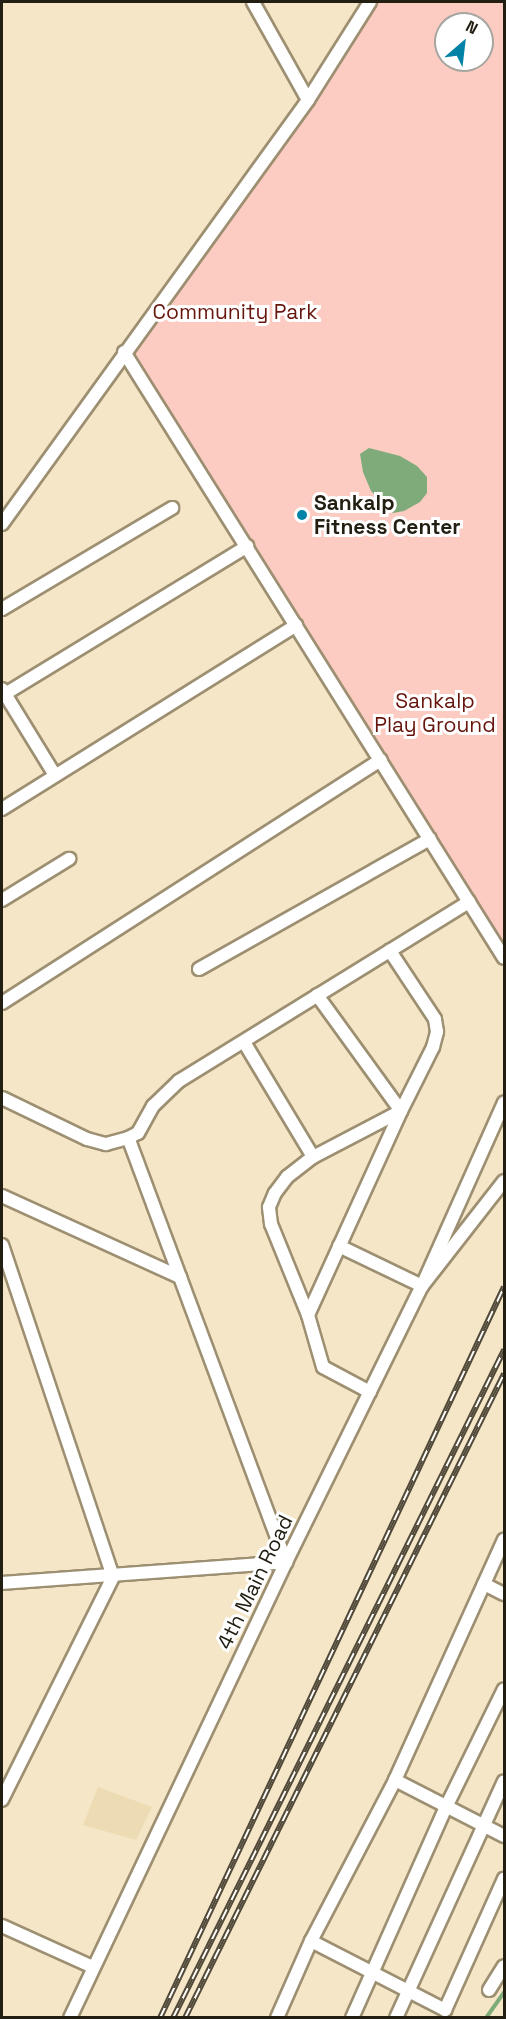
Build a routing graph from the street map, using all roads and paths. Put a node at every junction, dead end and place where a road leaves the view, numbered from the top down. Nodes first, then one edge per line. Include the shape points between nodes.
1 (253, 2) edge
2 (370, 2) edge
3 (308, 100) junction
4 (124, 352) junction
5 (172, 508) dead end
6 (2, 524) edge
7 (247, 546) junction
8 (2, 609) edge
9 (296, 625) junction
10 (3, 691) edge
11 (381, 760) junction
12 (55, 775) junction
13 (2, 809) edge
14 (430, 839) junction
15 (69, 859) dead end
16 (2, 900) edge
17 (469, 902) junction
18 (390, 951) junction
19 (504, 958) edge
20 (199, 969) dead end
21 (317, 995) junction
22 (2, 1004) edge
23 (244, 1042) junction
24 (2, 1098) edge
25 (504, 1103) edge
26 (401, 1111) junction
27 (128, 1138) junction
28 (313, 1156) junction
29 (504, 1181) edge
30 (2, 1196) edge
31 (2, 1245) edge
32 (339, 1246) junction
33 (180, 1277) junction
34 (422, 1286) junction
35 (308, 1315) junction
36 (370, 1392) junction
37 (504, 1540) edge
38 (286, 1562) junction
39 (113, 1576) junction
40 (2, 1583) edge
41 (484, 1584) junction
42 (504, 1594) edge
43 (504, 1689) edge
44 (395, 1780) junction
45 (504, 1781) edge
46 (2, 1800) edge
47 (446, 1807) junction
48 (483, 1827) junction
49 (504, 1836) edge
50 (504, 1879) edge
51 (2, 1926) edge
52 (311, 1941) junction
53 (504, 1966) edge
54 (93, 1968) junction
55 (373, 1972) junction
56 (408, 1990) junction
57 (489, 1990) dead end
58 (70, 2018) edge
59 (277, 2018) edge
60 (352, 2018) edge
61 (396, 2018) edge

1 - 3 street
2 - 3 street
3 - 4 street
4 - 6 street
4 - 7 street
5 - 8 street
7 - 9 street
7 - 10 street
9 - 11 street
9 - 12 street
10 - 12 street
11 - 14 street
11 - 22 street
12 - 13 street
14 - 17 street
14 - 20 street
15 - 16 street
17 - 18 street
17 - 19 street
18 - 21 street
18 - 26 street via 435,1019 437,1032
21 - 23 street
21 - 26 street
23 - 27 street via 179,1081 153,1106 138,1133
23 - 28 street
24 - 27 street via 87,1139 106,1144
25 - 34 street
26 - 28 street
26 - 32 street
27 - 33 street
28 - 35 street via 287,1177 269,1207 271,1224
29 - 34 street, 4th Main Road
30 - 33 street
31 - 39 street
32 - 34 street
32 - 35 street
33 - 38 street
34 - 36 street, 4th Main Road
35 - 36 street via 323,1367
36 - 38 street, 4th Main Road
37 - 41 street
38 - 39 street
38 - 54 street, 4th Main Road
39 - 40 street
39 - 46 street
41 - 42 street
41 - 44 street
43 - 47 street
44 - 47 street
44 - 52 street
45 - 48 street
47 - 48 street
47 - 55 street
48 - 49 street
48 - 56 street
50 - 56 street via 445,2010
51 - 54 street
52 - 55 street
52 - 59 street
53 - 57 street
54 - 58 street, 4th Main Road
55 - 56 street
55 - 60 street
56 - 61 street

